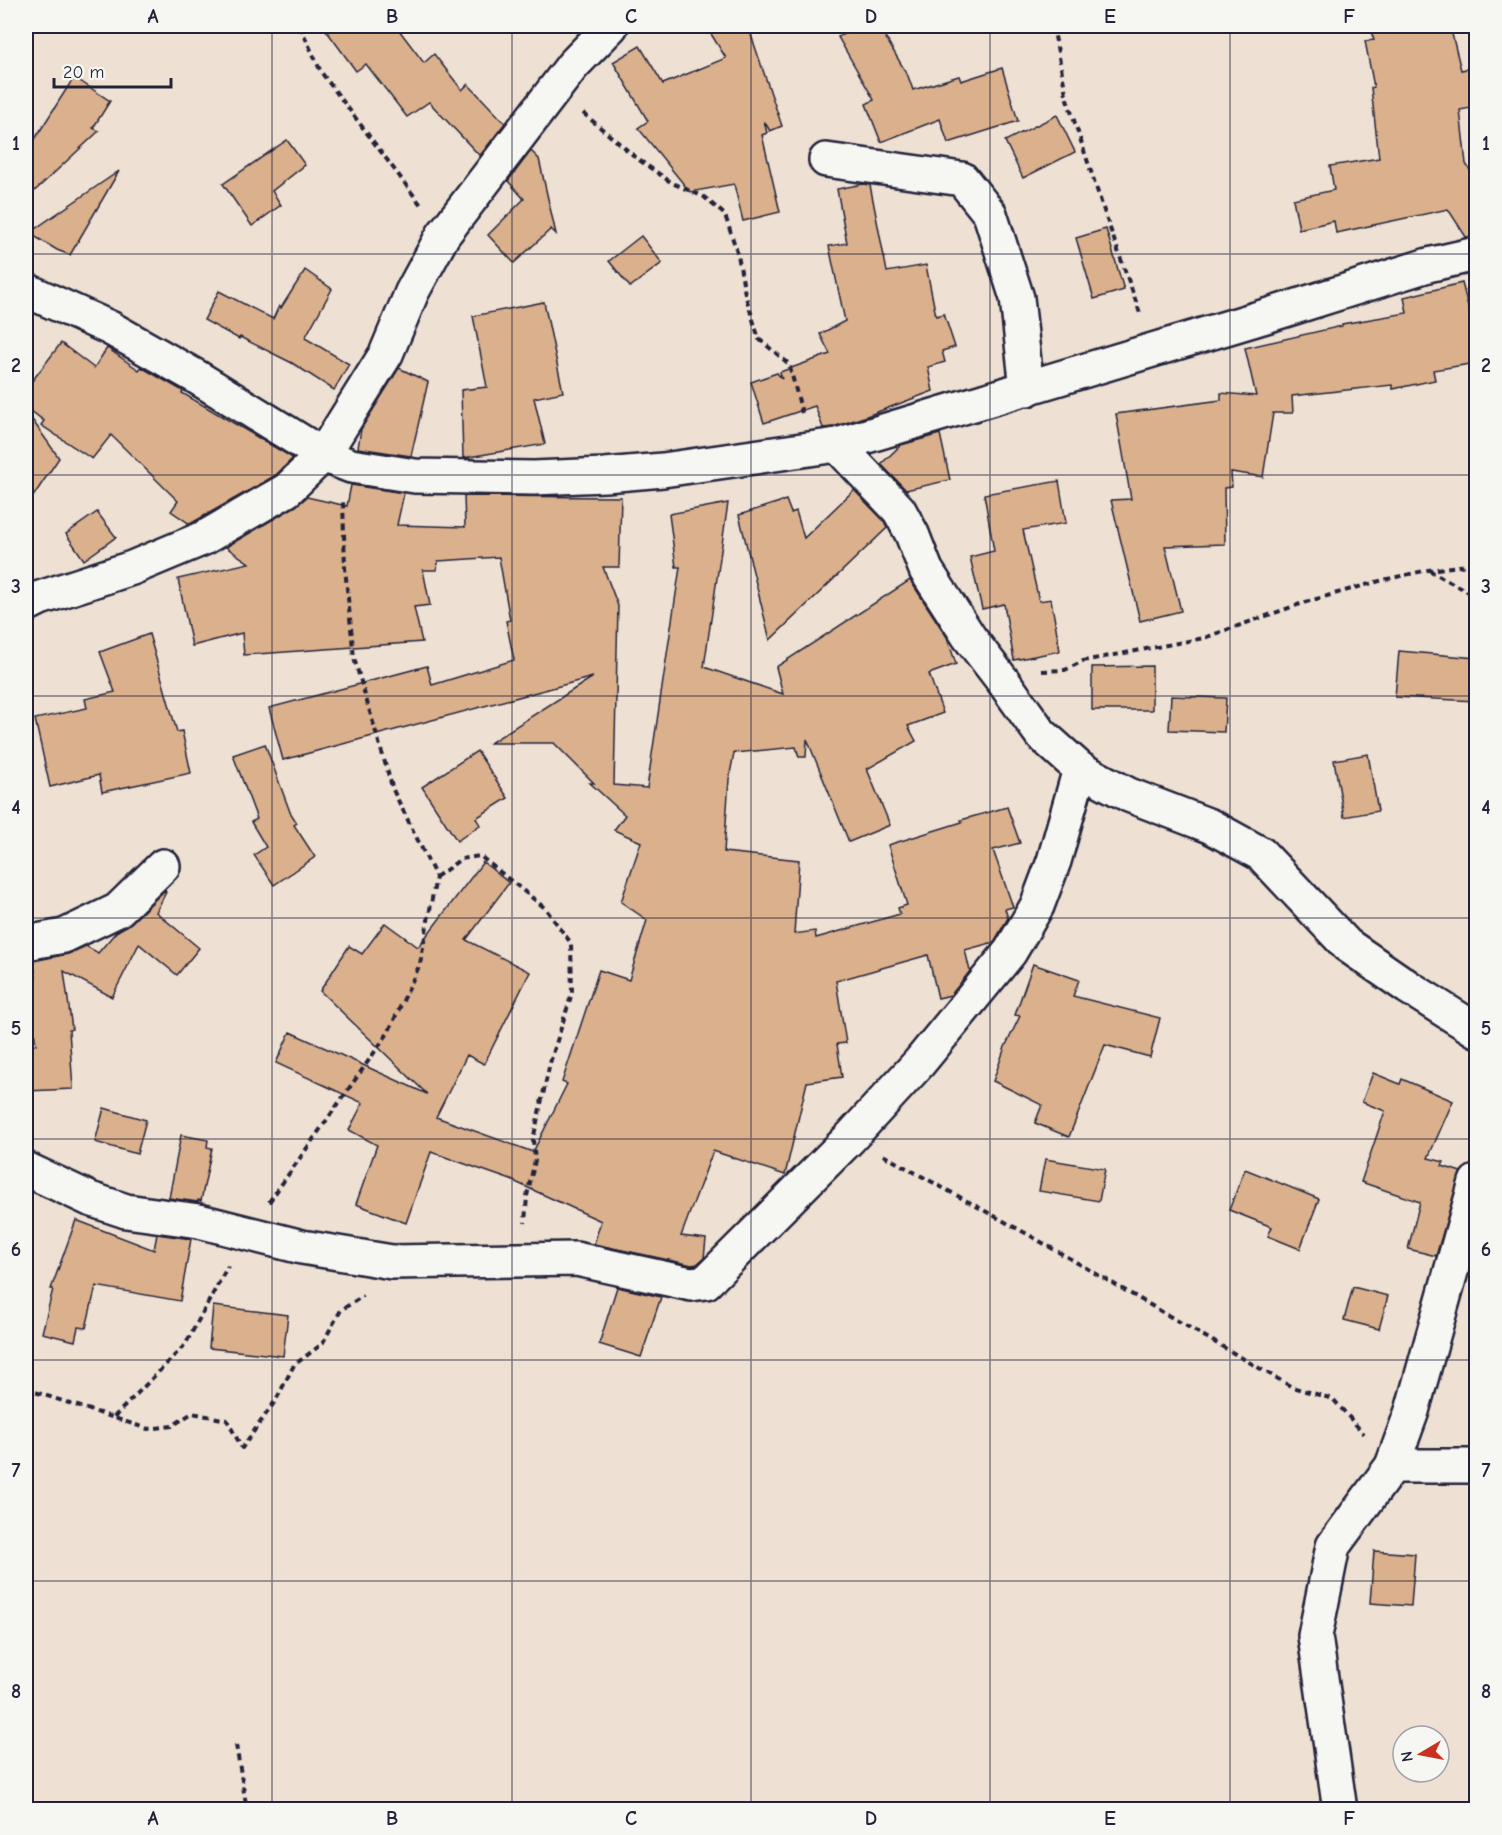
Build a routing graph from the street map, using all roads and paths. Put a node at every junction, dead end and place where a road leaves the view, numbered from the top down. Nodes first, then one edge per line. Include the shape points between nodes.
1 (300, 26) edge
2 (610, 26) edge
3 (1053, 26) edge
4 (554, 89) junction
5 (826, 160) dead end
6 (443, 235) junction
7 (1476, 254) edge
8 (26, 290) edge
9 (1154, 350) junction
10 (1027, 389) junction
11 (837, 444) junction
12 (804, 450) junction
13 (337, 461) junction
14 (1476, 564) edge
15 (1428, 570) junction
16 (1476, 596) edge
17 (26, 605) edge
18 (1003, 681) junction
19 (1080, 769) junction
20 (163, 866) dead end
21 (436, 877) junction
22 (26, 943) edge
23 (1476, 1030) edge
24 (850, 1138) junction
25 (26, 1168) edge
26 (1476, 1182) edge
27 (246, 1234) junction
28 (521, 1259) junction
29 (392, 1262) junction
30 (26, 1389) edge
31 (114, 1418) junction
32 (1392, 1466) junction
33 (1473, 1468) edge
34 (236, 1745) dead end
35 (1331, 1755) junction
36 (247, 1809) edge
37 (1340, 1809) edge
38 (1364, 1809) edge

1 - 6 path via 321,72
2 - 4 street
3 - 9 path via 1068,99
4 - 6 street
4 - 12 path via 639,160 672,183 704,197 725,215 759,339 789,364 802,406
5 - 10 street via 962,180 990,214 1017,298
6 - 13 street via 412,292
7 - 9 street via 1428,265
8 - 13 street via 110,328
9 - 10 street
10 - 11 street
11 - 12 street
11 - 18 street via 899,510 926,570 969,638
12 - 13 street via 663,470 534,478 415,476
13 - 17 street via 204,538
13 - 21 path via 354,658 393,789
14 - 15 path
15 - 16 path
15 - 18 path via 1306,602 1204,638
18 - 19 street via 1041,734
19 - 23 street via 1129,795 1210,826 1261,855 1347,945
19 - 24 street via 1037,906 1010,952 919,1063
20 - 22 street via 118,910 64,936
21 - 27 path via 420,964 388,1033
21 - 28 path via 461,859 480,856 545,908 571,943 572,993 532,1140 535,1160
24 - 28 street via 706,1282 691,1284 576,1258
24 - 32 path via 1029,1235 1292,1387 1334,1399
25 - 27 street via 90,1199 126,1211 199,1221
26 - 32 street via 1412,1411
27 - 29 street
27 - 31 path via 185,1345
28 - 29 street
29 - 31 path via 380,1284 341,1310 322,1344 294,1365 276,1400 242,1448 228,1420 192,1413 172,1426 148,1429
30 - 31 path
32 - 33 street
32 - 35 street via 1333,1546 1315,1636
34 - 36 path
35 - 37 street
35 - 38 street

